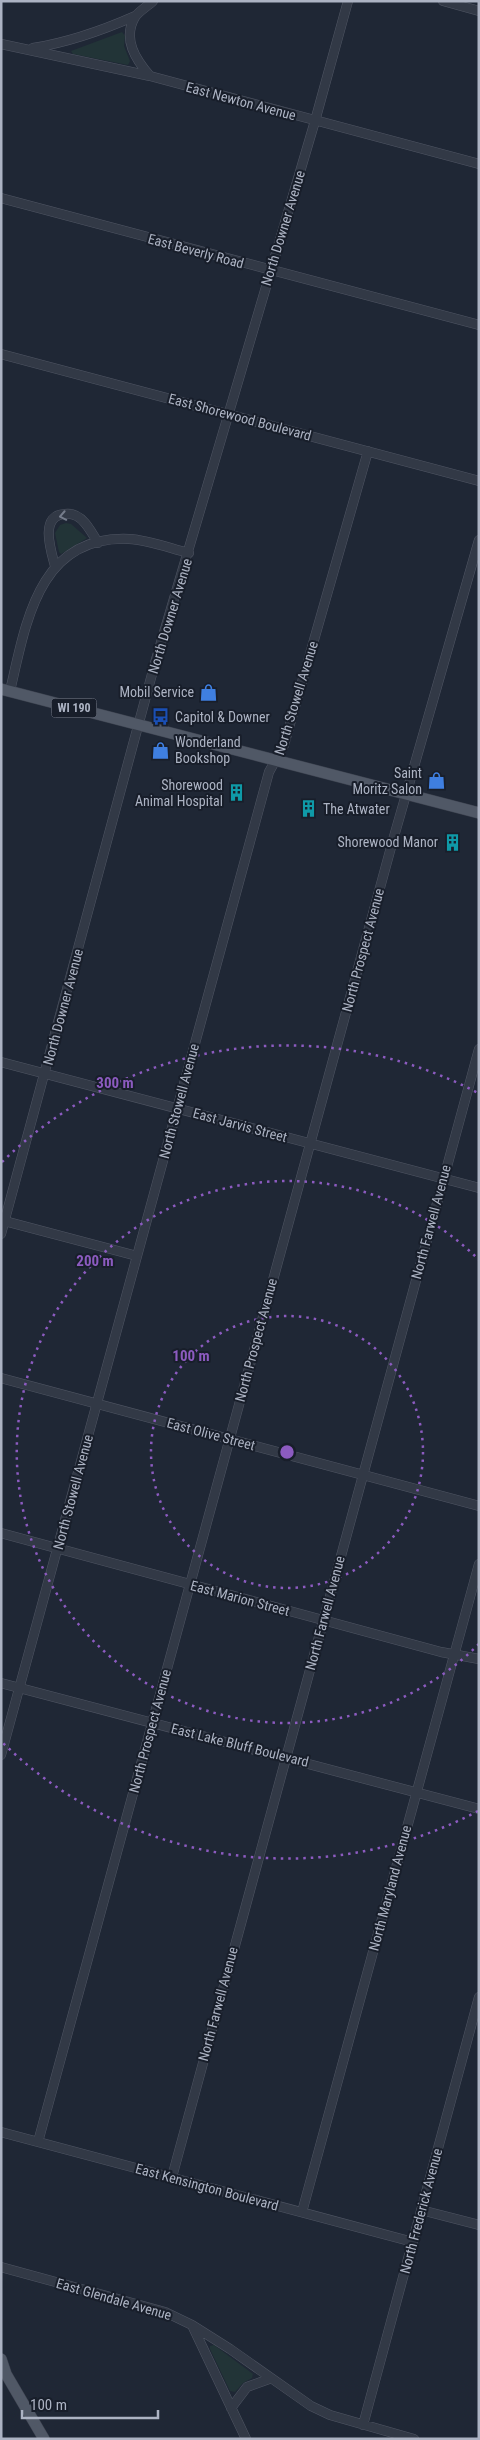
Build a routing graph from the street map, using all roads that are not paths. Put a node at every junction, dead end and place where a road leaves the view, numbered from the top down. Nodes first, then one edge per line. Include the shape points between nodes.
1 (153, 1) edge
2 (348, 1) edge
3 (443, 1) edge
4 (479, 11) edge
5 (135, 16) junction
6 (1, 44) edge
7 (27, 48) junction
8 (150, 76) junction
9 (316, 120) junction
10 (479, 164) edge
11 (1, 198) edge
12 (271, 270) junction
13 (479, 325) edge
14 (1, 354) edge
15 (229, 414) junction
16 (368, 450) junction
17 (479, 481) edge
18 (479, 540) edge
19 (98, 543) junction
20 (189, 553) junction
21 (55, 566) junction
22 (6, 690) edge
23 (139, 724) junction
24 (277, 761) junction
25 (406, 794) junction
26 (479, 813) edge
27 (479, 1049) edge
28 (1, 1062) edge
29 (45, 1074) junction
30 (177, 1109) junction
31 (310, 1144) junction
32 (443, 1179) junction
33 (479, 1188) edge
34 (3, 1220) edge
35 (1, 1234) edge
36 (136, 1256) junction
37 (1, 1378) edge
38 (97, 1403) junction
39 (230, 1438) junction
40 (363, 1475) junction
41 (479, 1506) edge
42 (1, 1533) edge
43 (57, 1549) junction
44 (479, 1564) edge
45 (190, 1584) junction
46 (323, 1620) junction
47 (454, 1654) junction
48 (479, 1659) edge
49 (1, 1683) edge
50 (20, 1688) junction
51 (152, 1723) junction
52 (1, 1756) edge
53 (284, 1757) junction
54 (417, 1792) junction
55 (479, 1809) edge
56 (479, 1997) edge
57 (1, 2132) edge
58 (38, 2142) junction
59 (172, 2177) junction
60 (421, 2210) junction
61 (302, 2212) junction
62 (479, 2225) edge
63 (413, 2242) junction
64 (1, 2267) edge
65 (192, 2325) junction
66 (1, 2359) edge
67 (270, 2379) junction
68 (231, 2408) junction
69 (363, 2425) junction
70 (44, 2439) edge
71 (246, 2439) edge
72 (414, 2439) edge

1 - 5 street
2 - 9 street, North Downer Avenue
3 - 4 street
5 - 7 street via 90,36
5 - 8 street via 131,28 132,52
6 - 7 street, East Newton Avenue
7 - 8 street, East Newton Avenue
8 - 9 street, East Newton Avenue
9 - 10 street, East Newton Avenue
9 - 12 street, North Downer Avenue
11 - 12 street, East Beverly Road
12 - 13 street, East Beverly Road
12 - 15 street, North Downer Avenue
14 - 15 street, East Shorewood Boulevard
15 - 16 street, East Shorewood Boulevard
15 - 20 street, North Downer Avenue
16 - 17 street, East Shorewood Boulevard
16 - 24 street, North Stowell Avenue
18 - 25 street, North Prospect Avenue
19 - 20 street via 128,539
19 - 21 street
19 -> 21 street via 78,517 60,514 49,527
20 - 23 street, North Downer Avenue
21 - 22 street via 31,610
22 - 23 main road, WI 190
23 - 24 main road, WI 190
23 - 29 street, North Downer Avenue
24 - 25 main road, WI 190
24 - 30 street, North Stowell Avenue via 268,779
25 - 26 main road, WI 190
25 - 31 street, North Prospect Avenue
27 - 32 street, North Farwell Avenue
28 - 29 street, East Jarvis Street
29 - 30 street, East Jarvis Street
29 - 34 street, North Downer Avenue
30 - 31 street, East Jarvis Street
30 - 36 street, North Stowell Avenue
31 - 32 street, East Jarvis Street
31 - 39 street, North Prospect Avenue
32 - 33 street, East Jarvis Street
32 - 40 street, North Farwell Avenue
34 - 35 street, North Downer Avenue
34 - 36 street
36 - 38 street, North Stowell Avenue
37 - 38 street, East Olive Street
38 - 39 street, East Olive Street
38 - 43 street, North Stowell Avenue
39 - 40 street, East Olive Street
39 - 45 street, North Prospect Avenue
40 - 41 street, East Olive Street
40 - 46 street, North Farwell Avenue
42 - 43 street, East Marion Street
43 - 45 street, East Marion Street
43 - 50 street, North Stowell Avenue
44 - 47 street, North Maryland Avenue
45 - 46 street, East Marion Street
45 - 51 street, North Prospect Avenue
46 - 47 street, East Marion Street
46 - 53 street, North Farwell Avenue
47 - 48 street, East Marion Street
47 - 54 street, North Maryland Avenue
49 - 50 street, East Lake Bluff Boulevard
50 - 51 street, East Lake Bluff Boulevard
50 - 52 street, North Stowell Avenue
51 - 53 street, East Lake Bluff Boulevard
51 - 58 street, North Prospect Avenue
53 - 54 street, East Lake Bluff Boulevard
53 - 59 street, North Farwell Avenue
54 - 55 street, East Lake Bluff Boulevard
54 - 61 street, North Maryland Avenue
56 - 60 street, North Frederick Avenue
57 - 58 street, East Kensington Boulevard
58 - 59 street, East Kensington Boulevard
59 - 61 street, East Kensington Boulevard
60 - 62 street
60 - 63 street, North Frederick Avenue
61 - 63 street, East Kensington Boulevard
63 - 69 street, North Frederick Avenue
64 - 65 street, East Glendale Avenue via 142,2304
65 - 67 street, East Glendale Avenue
65 - 68 street
66 - 70 main road via 6,2374
67 - 68 street via 247,2387
67 - 69 street, East Glendale Avenue via 311,2406
68 - 71 street
69 - 72 street, East Glendale Avenue

